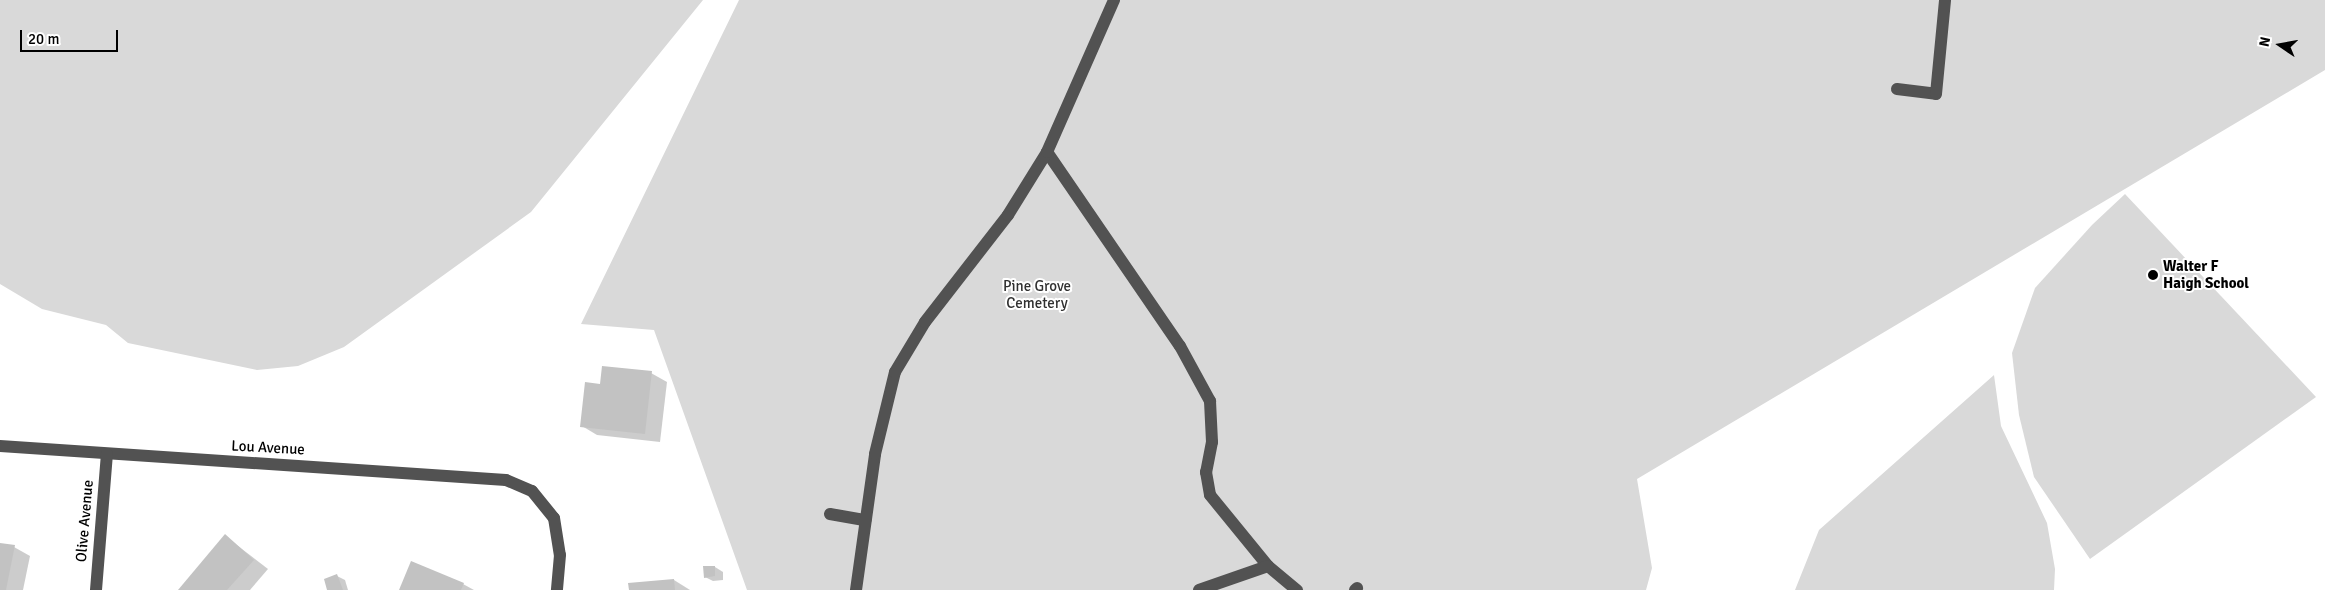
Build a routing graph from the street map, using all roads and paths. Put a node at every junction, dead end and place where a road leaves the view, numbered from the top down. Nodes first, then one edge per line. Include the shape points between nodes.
1 (1114, 0) edge
2 (1945, 0) edge
3 (1897, 89) dead end
4 (1047, 152) junction
5 (0, 446) edge
6 (106, 454) junction
7 (830, 514) dead end
8 (865, 520) junction
9 (1268, 566) junction
10 (96, 590) edge
11 (557, 590) edge
12 (856, 590) edge
13 (1199, 590) edge
14 (1297, 590) edge

1 - 4 street
2 - 3 street via 1936,94
4 - 8 street via 1008,214 925,322 895,372 875,454
4 - 9 street via 1189,362 1210,402 1213,419 1206,472 1210,495
5 - 6 street, Lou Avenue
6 - 10 street, Olive Avenue
6 - 11 street, Lou Avenue via 506,480 532,491 554,518 559,537
7 - 8 street
8 - 12 street
9 - 13 street
9 - 14 street

